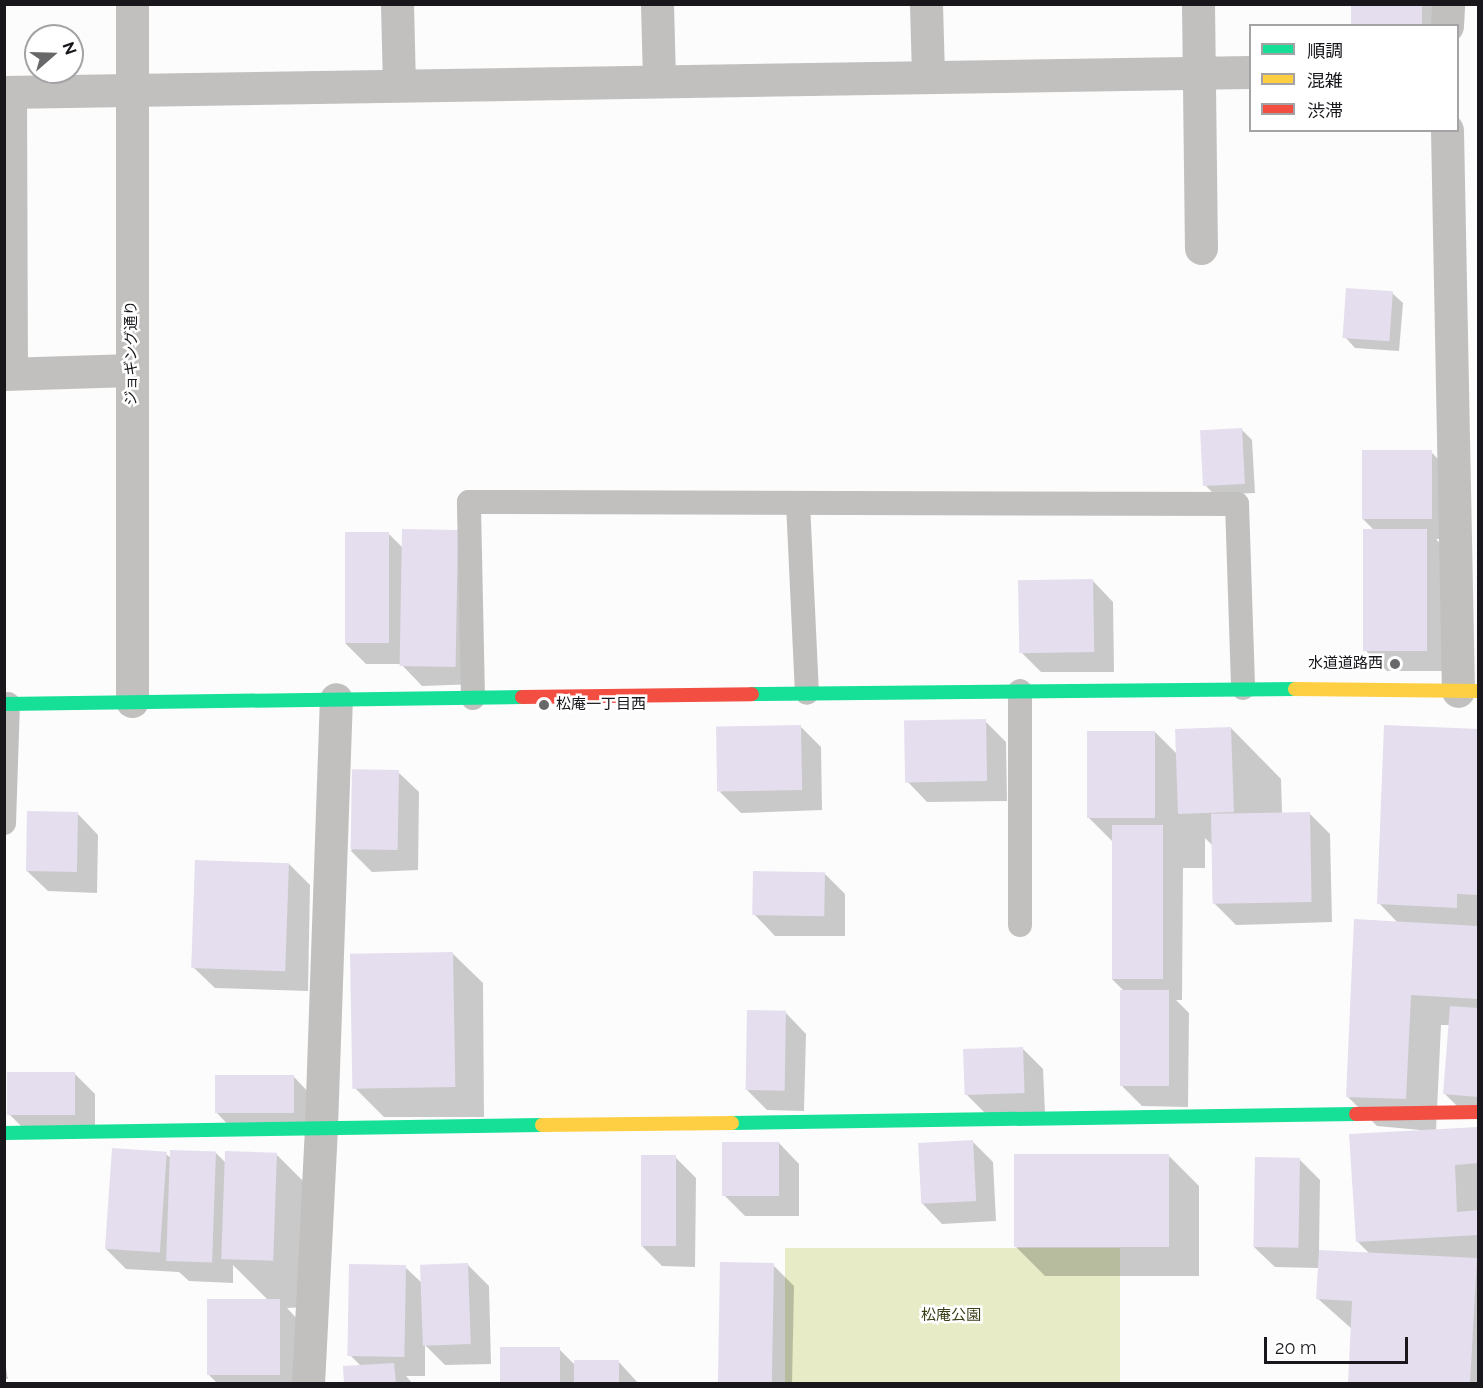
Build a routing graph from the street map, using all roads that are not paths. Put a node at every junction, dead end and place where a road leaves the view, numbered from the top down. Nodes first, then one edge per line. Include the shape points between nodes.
1 (132, 4) edge
2 (397, 4) edge
3 (657, 4) edge
4 (927, 4) edge
5 (1198, 4) edge
6 (1448, 4) edge
7 (1447, 24) edge
8 (1249, 72) edge
9 (1198, 73) junction
10 (928, 76) junction
11 (659, 81) junction
12 (399, 85) junction
13 (132, 89) junction
14 (10, 92) edge
15 (1447, 132) edge
16 (1201, 248) dead end
17 (132, 370) junction
18 (10, 374) edge
19 (798, 503) junction
20 (1243, 688) junction
21 (1020, 691) junction
22 (1468, 691) edge
23 (807, 693) junction
24 (473, 698) junction
25 (336, 699) junction
26 (132, 701) junction
27 (6, 704) edge
28 (4, 823) edge
29 (1020, 925) dead end
30 (1479, 1112) edge
31 (321, 1126) junction
32 (4, 1133) edge
33 (308, 1383) edge

1 - 13 street, ジョギング通り
2 - 12 street
3 - 11 street
4 - 10 street
5 - 9 street
6 - 7 street
8 - 9 street
9 - 10 street
9 - 16 street
10 - 11 street
11 - 12 street
12 - 13 street
13 - 14 street
13 - 17 street, ジョギング通り
14 - 18 lane
15 - 22 street
17 - 18 street
17 - 26 street, ジョギング通り
19 - 20 lane via 1237,504
19 - 23 lane
19 - 24 lane via 469,502
20 - 21 street
20 - 22 street
21 - 23 street
21 - 29 lane
23 - 24 street
24 - 25 street
25 - 26 street
25 - 31 street
26 - 27 street
27 - 28 lane
30 - 31 street
31 - 32 street
31 - 33 street

